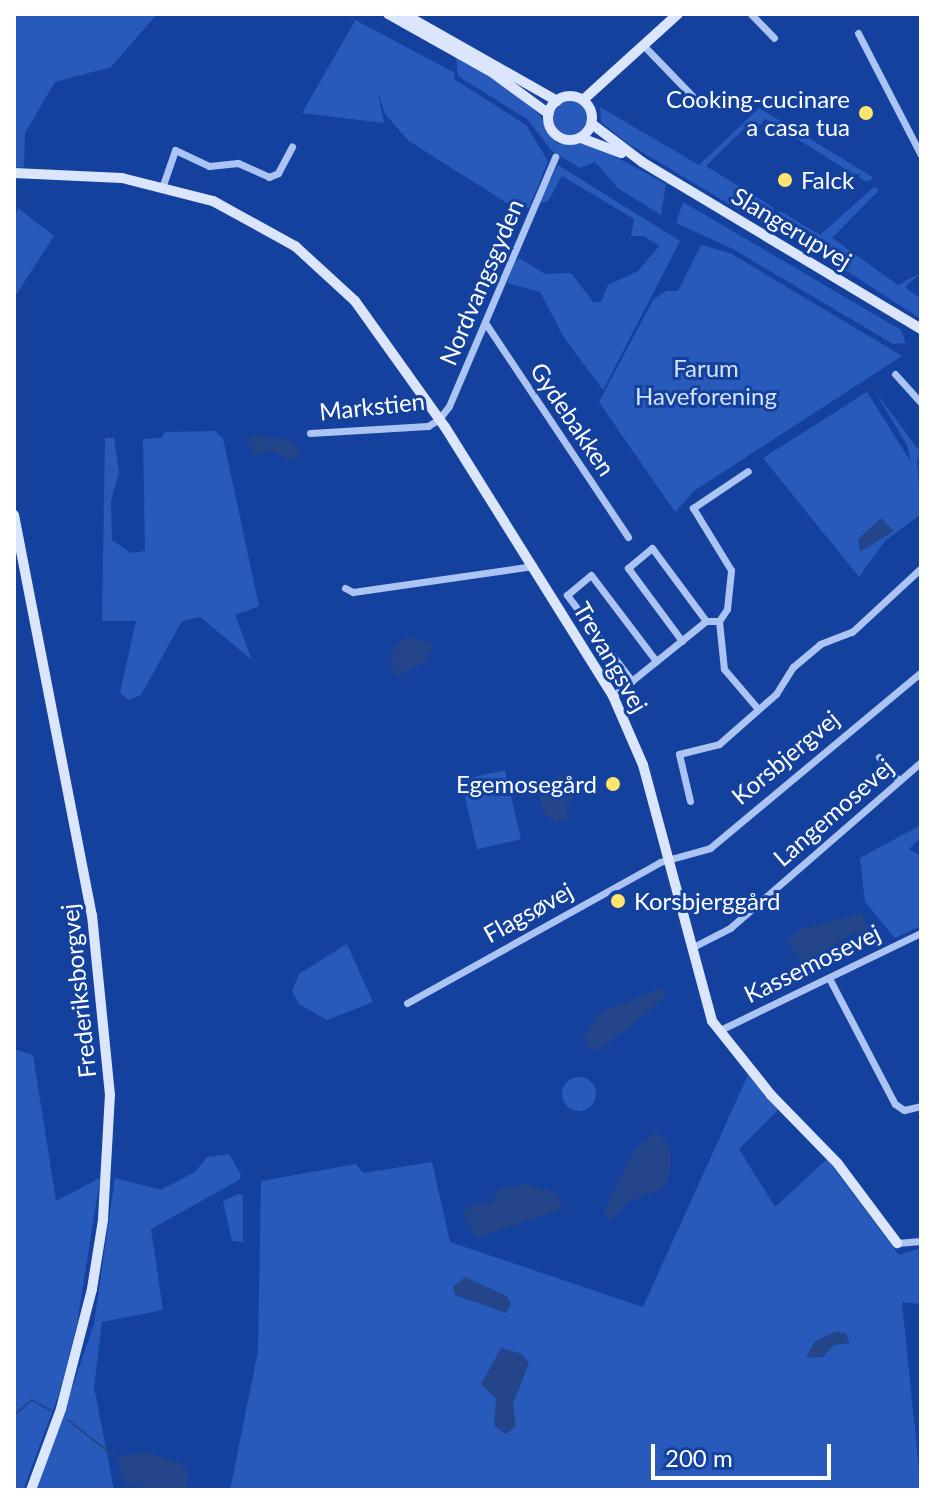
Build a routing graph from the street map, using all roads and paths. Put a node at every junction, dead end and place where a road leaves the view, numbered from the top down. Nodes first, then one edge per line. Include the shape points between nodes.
1 (388, 14) edge
2 (404, 14) edge
3 (678, 14) edge
4 (751, 14) edge
5 (858, 33) dead end
6 (774, 38) dead end
7 (645, 47) junction
8 (606, 84) junction
9 (583, 100) junction
10 (557, 101) junction
11 (703, 107) dead end
12 (592, 112) junction
13 (549, 114) junction
14 (592, 124) junction
15 (580, 138) junction
16 (292, 147) dead end
17 (921, 155) edge
18 (555, 157) dead end
19 (642, 162) junction
20 (14, 176) edge
21 (163, 185) junction
22 (486, 324) junction
23 (921, 329) edge
24 (895, 374) dead end
25 (921, 403) edge
26 (439, 419) junction
27 (310, 433) dead end
28 (748, 471) dead end
29 (14, 515) edge
30 (628, 537) dead end
31 (533, 566) junction
32 (921, 568) edge
33 (345, 588) dead end
34 (706, 621) junction
35 (719, 621) junction
36 (682, 641) junction
37 (656, 661) junction
38 (921, 672) edge
39 (632, 681) junction
40 (613, 696) junction
41 (758, 709) junction
42 (879, 757) dead end
43 (921, 762) edge
44 (899, 781) junction
45 (690, 801) dead end
46 (670, 861) junction
47 (921, 933) edge
48 (693, 947) junction
49 (829, 978) junction
50 (407, 1003) dead end
51 (720, 1030) junction
52 (921, 1106) edge
53 (921, 1241) edge
54 (897, 1243) joint
55 (30, 1490) edge

1 - 13 street via 493,73
2 - 10 street
3 - 7 street
4 - 6 street
5 - 17 street
7 - 8 street
7 - 11 street
8 - 9 street
8 - 12 street
9 - 10 street via 570,96
9 - 12 street
10 - 13 street
12 - 14 street
13 - 15 street via 555,134
14 - 15 street
14 - 19 street, Slangerupvej
15 - 19 street, Slangerupvej
16 - 21 street via 274,176 238,163 209,166 178,150
18 - 22 street, Nordvangsgyden
19 - 23 street, Slangerupvej
20 - 21 street, Trevangsvej
21 - 26 street, Trevangsvej via 243,214 320,265 371,321
22 - 26 street, Nordvangsgyden
22 - 30 street, Gydebakken
24 - 25 street
26 - 27 street, Markstien via 428,426
26 - 31 street, Trevangsvej
28 - 35 street via 693,508 723,549 731,570 727,609
29 - 55 street, Frederiksborgvej via 92,915 110,1094 109,1155 92,1289
31 - 33 street via 353,592
31 - 40 street, Trevangsvej
32 - 41 street via 852,632 820,644 793,667 776,694
34 - 35 street
34 - 36 street
34 - 36 street via 652,548 628,568
35 - 41 street via 724,669
36 - 37 street
37 - 39 street
37 - 39 street via 591,575 567,595
38 - 46 street, Korsbjergvej via 710,848
39 - 40 street
40 - 46 street, Trevangsvej via 643,765
41 - 45 street via 719,744 679,754
42 - 44 street
43 - 44 street, Langemosevej
44 - 48 street, Langemosevej via 730,928
46 - 48 street, Trevangsvej
46 - 50 street, Flagsøvej
47 - 49 street, Kassemosevej
48 - 51 street, Trevangsvej via 709,1013
49 - 51 street, Kassemosevej
49 - 52 street via 895,1104 904,1110
51 - 54 street, Trevangsvej via 771,1095 838,1164
53 - 54 street

